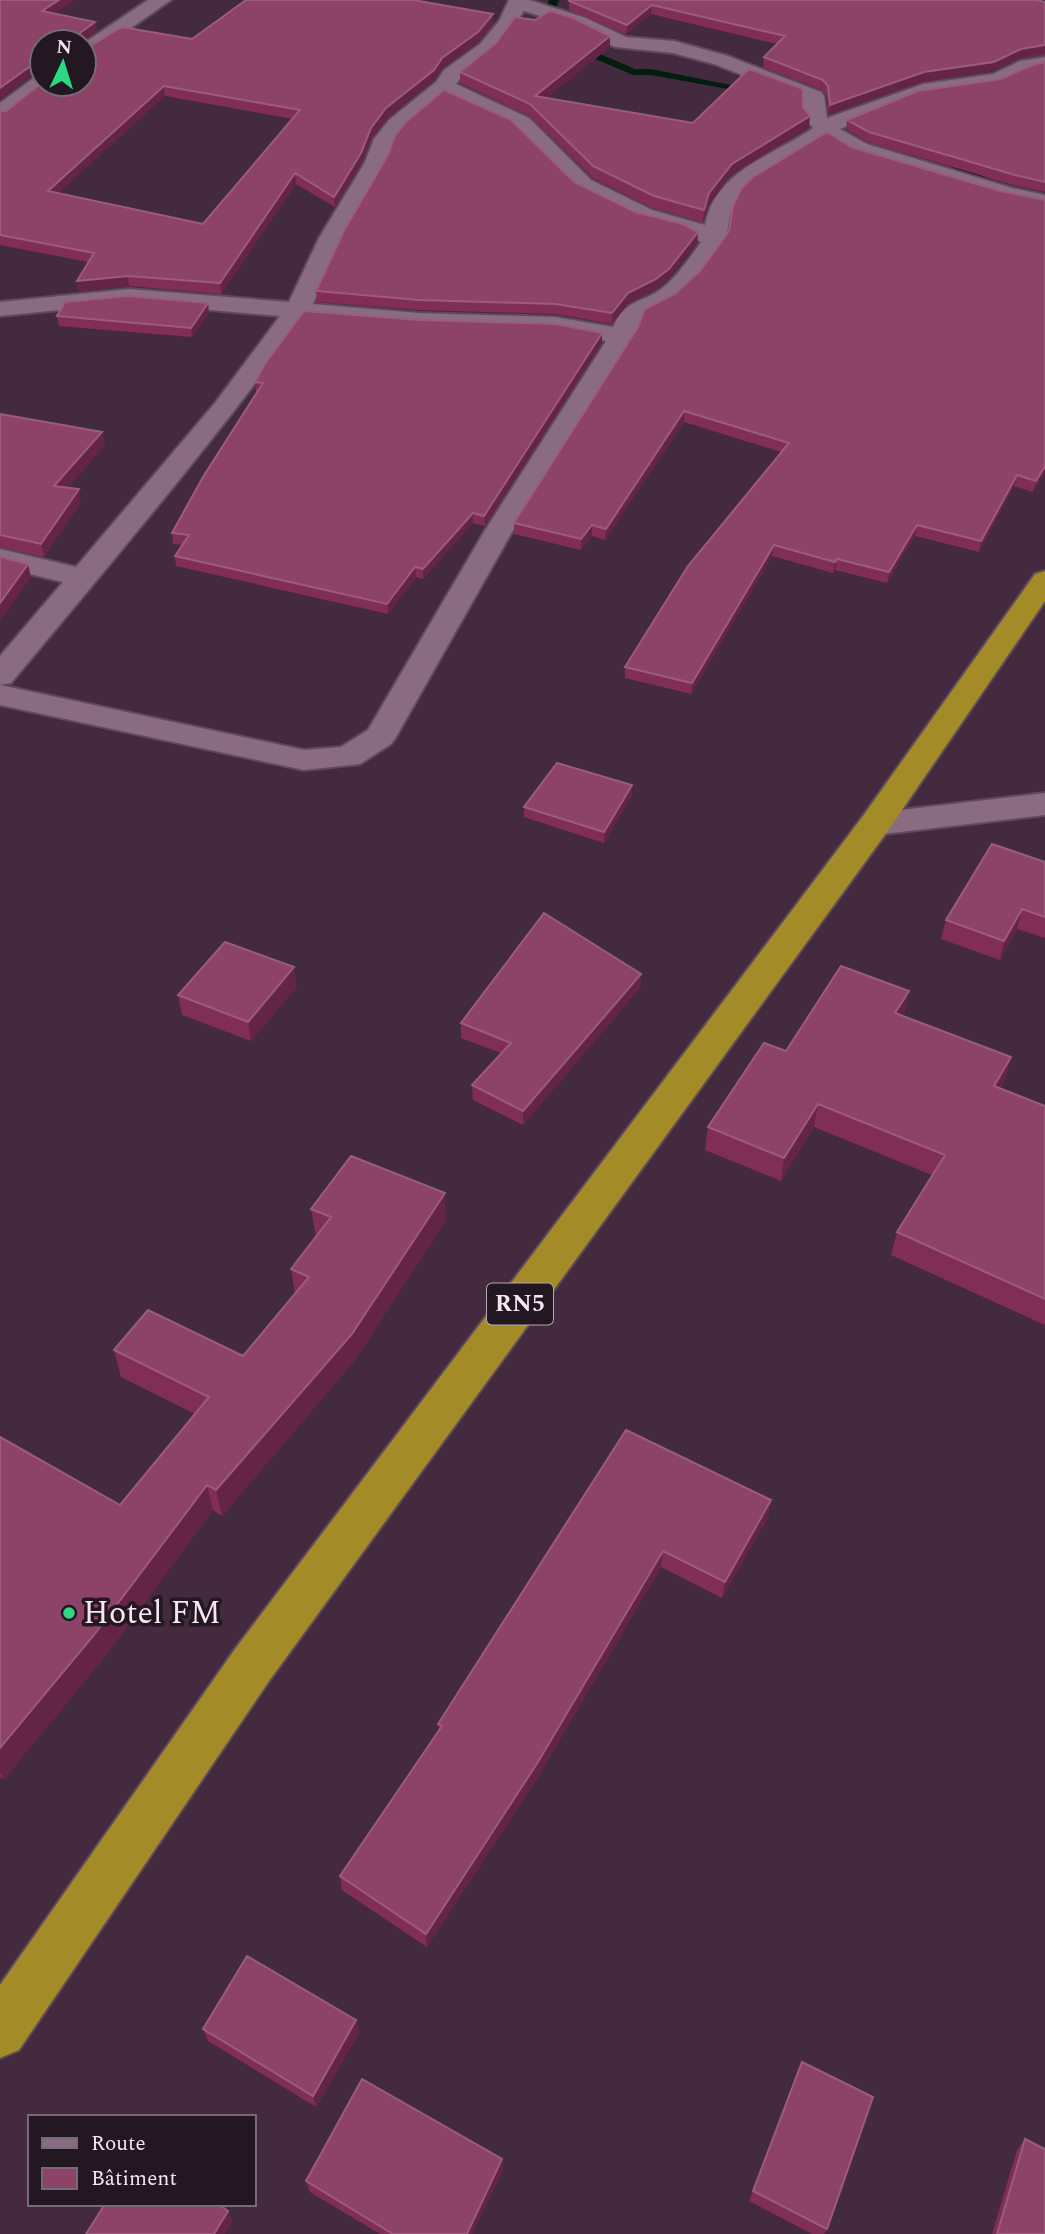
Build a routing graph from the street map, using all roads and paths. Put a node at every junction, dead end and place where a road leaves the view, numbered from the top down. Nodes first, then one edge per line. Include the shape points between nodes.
1 (161, 0) edge
2 (519, 2) edge
3 (98, 43) edge
4 (1045, 63) edge
5 (445, 85) junction
6 (28, 92) edge
7 (0, 113) edge
8 (826, 130) junction
9 (1045, 202) edge
10 (714, 240) junction
11 (0, 309) edge
12 (298, 309) junction
13 (622, 336) junction
14 (0, 558) edge
15 (83, 578) junction
16 (1045, 580) edge
17 (0, 676) edge
18 (0, 695) edge
19 (1045, 804) edge
20 (875, 824) junction
21 (0, 2031) edge

1 - 3 street
2 - 5 street via 481,54 447,77
2 - 8 street via 579,22 622,43 674,47 721,60 814,100 815,118
4 - 8 street via 1027,65 998,80 909,94 842,119
5 - 10 street via 451,92 521,123 583,185 613,202 691,227
5 - 12 street via 397,125 382,144
6 - 7 street
8 - 9 street via 859,149
8 - 10 street via 768,161 725,197 715,220
10 - 13 street via 670,295 638,307
11 - 12 street via 129,296
12 - 13 street via 419,320 555,324
12 - 15 street via 224,409
13 - 18 street via 498,532 380,737 349,757 303,760
14 - 15 street
15 - 17 street
16 - 20 highway, RN5
19 - 20 street
20 - 21 highway, RN5 via 252,1665

